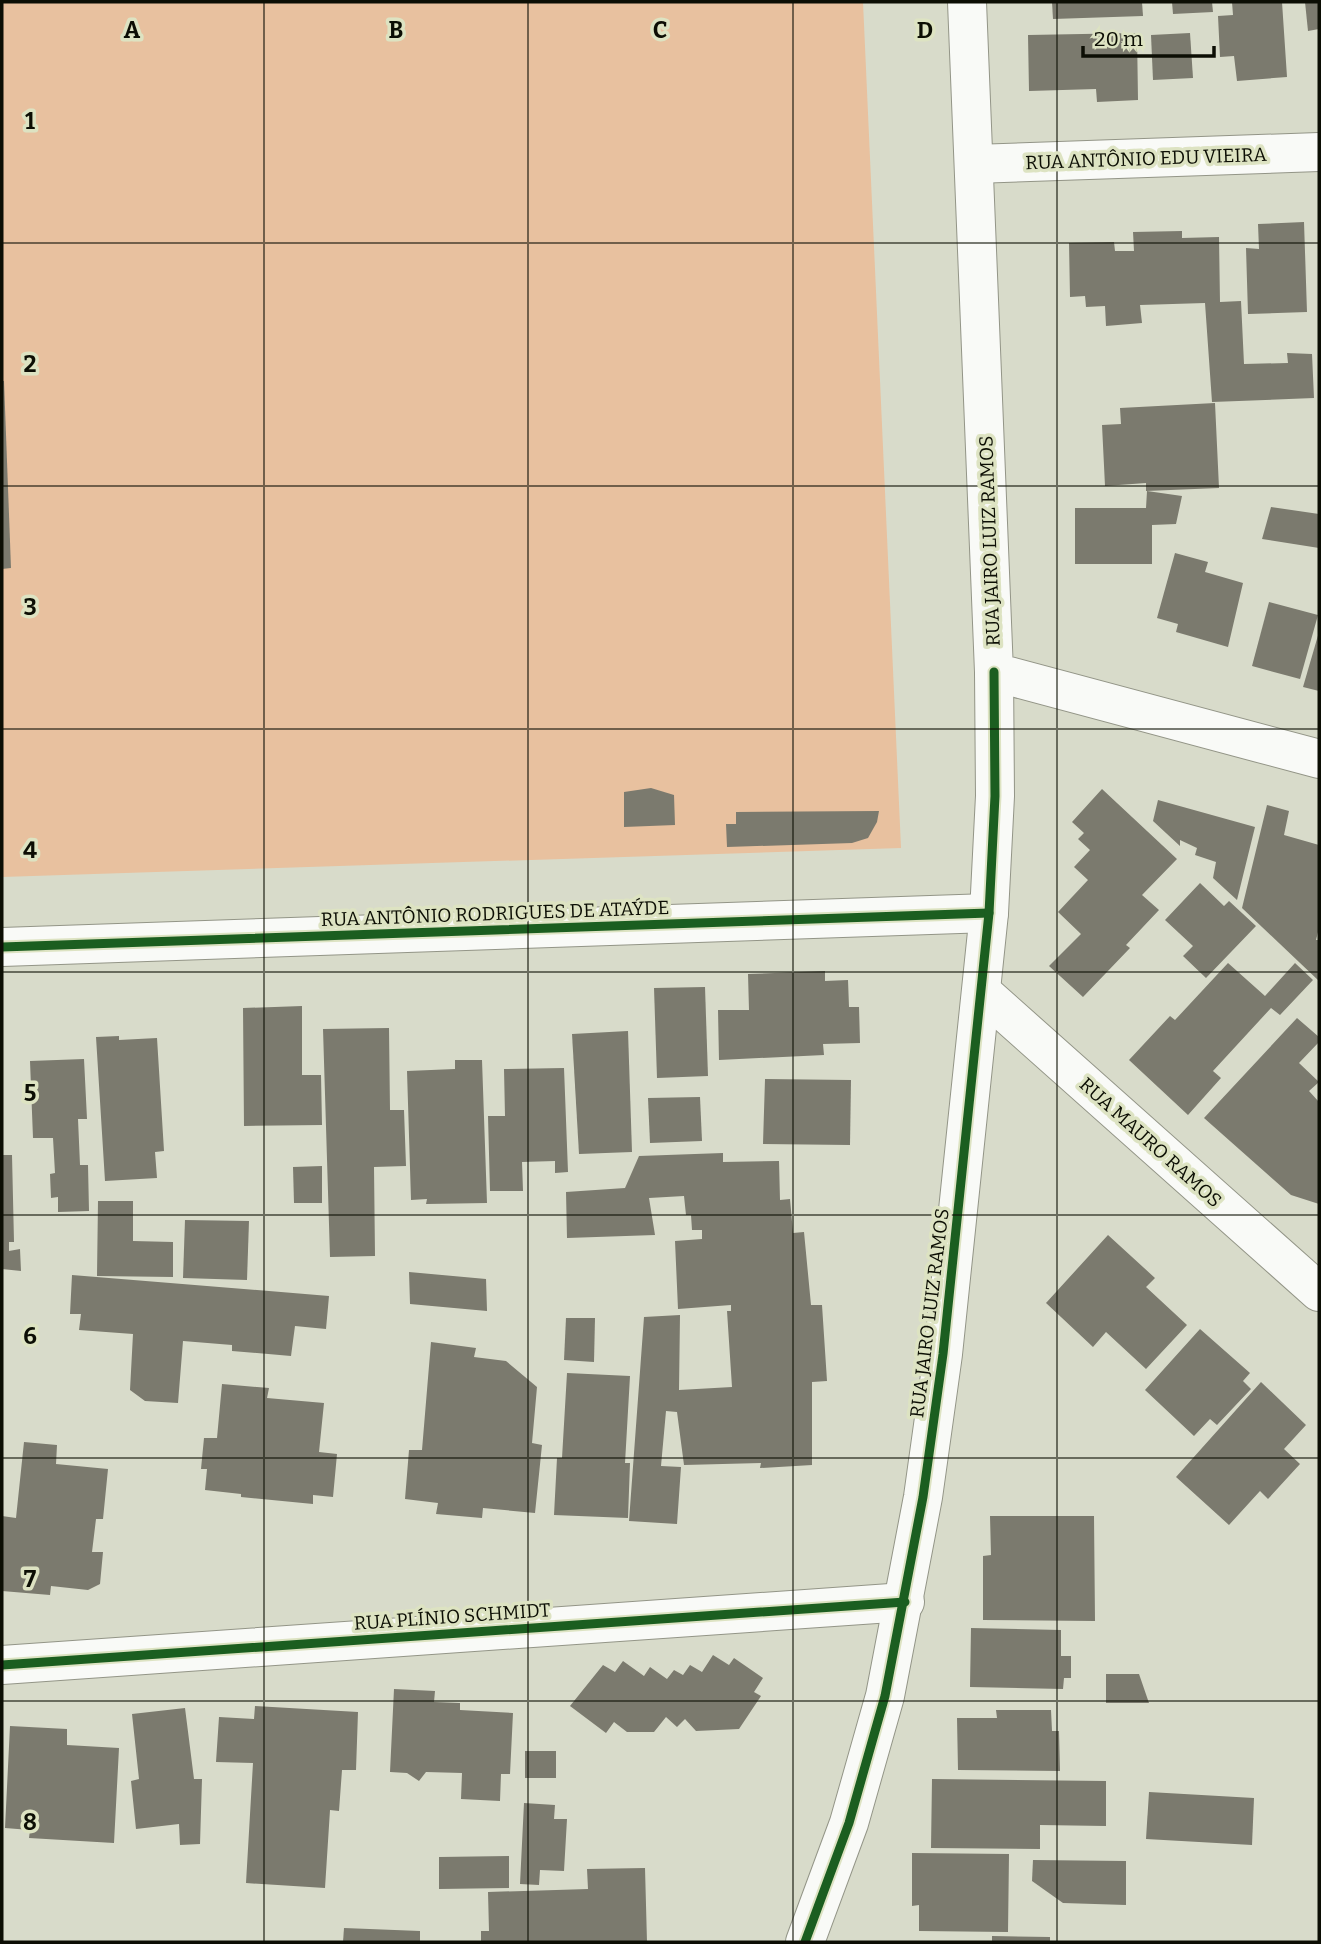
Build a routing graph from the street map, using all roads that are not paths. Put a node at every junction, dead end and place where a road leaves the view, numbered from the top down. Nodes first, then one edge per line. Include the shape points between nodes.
1 (967, 2) edge
2 (1319, 152) edge
3 (974, 164) junction
4 (994, 672) junction
5 (1319, 759) edge
6 (989, 914) junction
7 (2, 947) edge
8 (982, 992) junction
9 (1319, 1292) edge
10 (905, 1602) junction
11 (2, 1665) edge
12 (805, 1942) edge

1 - 3 street, RUA JAIRO LUIZ RAMOS
2 - 3 street, RUA ANTÔNIO EDU VIEIRA
3 - 4 street, RUA JAIRO LUIZ RAMOS
4 - 5 street
4 - 6 street, RUA JAIRO LUIZ RAMOS via 995,796
6 - 7 street, RUA ANTÔNIO RODRIGUES DE ATAÝDE
6 - 8 street, RUA JAIRO LUIZ RAMOS
8 - 9 street, RUA MAURO RAMOS
8 - 10 street, RUA JAIRO LUIZ RAMOS via 943,1354
10 - 11 street, RUA PLÍNIO SCHMIDT
10 - 12 street, RUA JAIRO LUIZ RAMOS via 886,1696 849,1822

